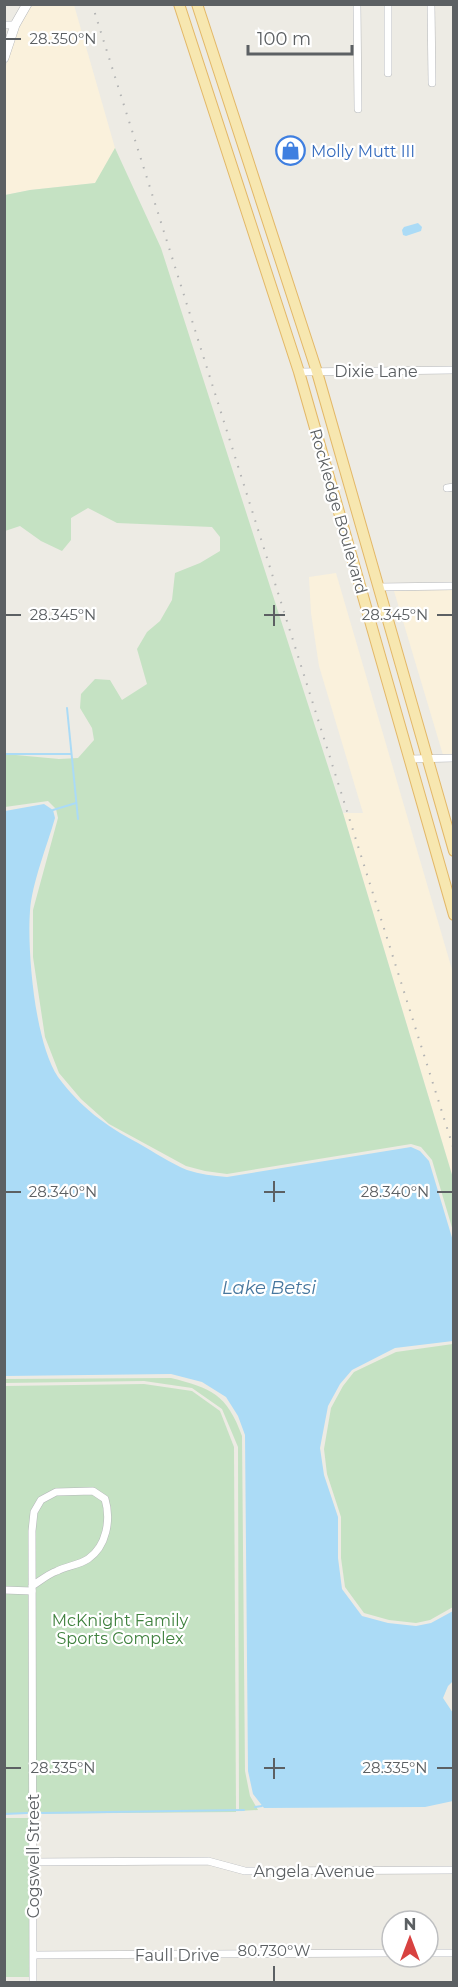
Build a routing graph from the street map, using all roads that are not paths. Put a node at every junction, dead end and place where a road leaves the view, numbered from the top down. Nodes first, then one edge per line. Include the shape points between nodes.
1 (179, 4) edge
2 (197, 4) edge
3 (357, 4) edge
4 (388, 4) edge
5 (431, 4) edge
6 (26, 5) edge
7 (4, 25) edge
8 (15, 25) junction
9 (4, 58) edge
10 (388, 73) dead end
11 (432, 83) dead end
12 (358, 110) dead end
13 (231, 164) junction
14 (256, 182) junction
15 (453, 370) edge
16 (299, 372) junction
17 (317, 372) junction
18 (355, 565) junction
19 (453, 586) edge
20 (379, 587) junction
21 (453, 758) edge
22 (410, 759) junction
23 (428, 759) junction
24 (453, 851) edge
25 (453, 915) edge
26 (32, 1588) junction
27 (4, 1590) edge
28 (32, 1862) junction
29 (453, 1870) edge
30 (380, 1953) edge
31 (34, 1955) junction
32 (33, 1983) edge

1 - 13 main road, Rockledge Boulevard
2 - 14 main road, Rockledge Boulevard
3 - 12 street
4 - 10 street
5 - 11 street
6 - 8 street
7 - 8 street
8 - 9 street
13 - 14 main road
13 - 16 main road, Rockledge Boulevard
14 - 17 main road, Rockledge Boulevard
15 - 17 street, Dixie Lane
16 - 17 street, Dixie Lane
16 - 18 main road, Rockledge Boulevard
17 - 20 main road, Rockledge Boulevard
18 - 20 main road
18 - 22 main road, Rockledge Boulevard
19 - 20 street
20 - 23 main road, Rockledge Boulevard
21 - 23 street
22 - 23 street
22 - 25 main road, Rockledge Boulevard
23 - 24 main road, Rockledge Boulevard
26 - 26 street, Cogswell Street via 32,1531 40,1500 56,1492 82,1490 105,1498 109,1511 98,1550 86,1560 55,1571
26 - 27 street
26 - 28 street, Cogswell Street
28 - 29 street, Angela Avenue via 208,1861 245,1871
28 - 31 street, Cogswell Street
30 - 31 street, Faull Drive
31 - 32 street, Cogswell Street

